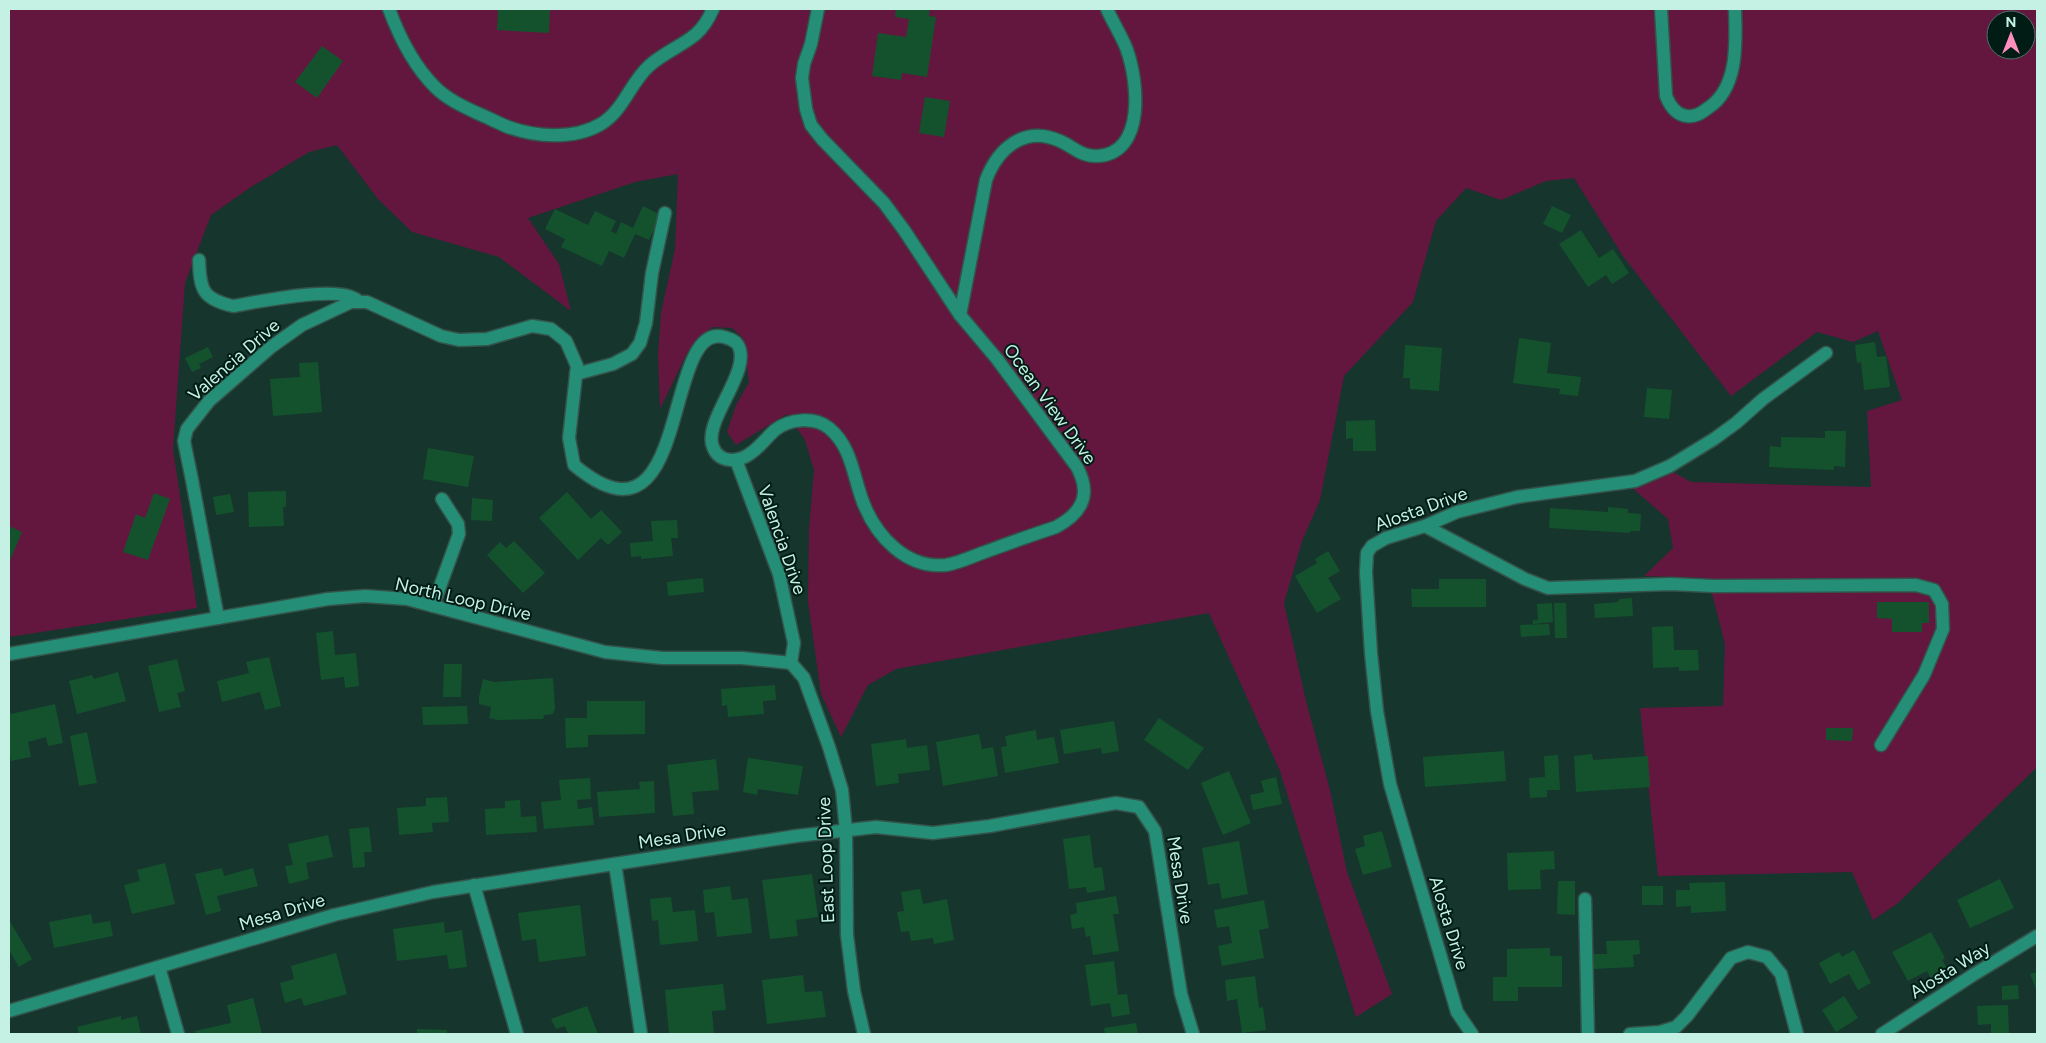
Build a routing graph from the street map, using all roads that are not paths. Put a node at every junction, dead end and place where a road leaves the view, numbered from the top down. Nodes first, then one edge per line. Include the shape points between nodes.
1 (389, 9) edge
2 (713, 9) edge
3 (818, 9) edge
4 (1107, 9) edge
5 (1661, 9) edge
6 (1735, 9) edge
7 (665, 213) dead end
8 (199, 260) dead end
9 (359, 302) junction
10 (960, 315) junction
11 (1826, 353) dead end
12 (576, 374) junction
13 (736, 460) junction
14 (442, 499) dead end
15 (1425, 526) junction
16 (432, 606) junction
17 (218, 618) junction
18 (9, 654) edge
19 (791, 663) junction
20 (1881, 745) dead end
21 (846, 831) junction
22 (615, 864) junction
23 (474, 885) junction
24 (1585, 899) dead end
25 (2037, 936) edge
26 (159, 967) junction
27 (9, 1011) edge
28 (178, 1034) edge
29 (517, 1034) edge
30 (641, 1034) edge
31 (864, 1034) edge
32 (1194, 1034) edge
33 (1472, 1034) edge
34 (1588, 1034) edge
35 (1630, 1034) edge
36 (1797, 1034) edge
37 (1882, 1034) edge

1 - 2 street via 406,46 426,77 445,96 508,127 539,135 555,135 587,130 612,115 643,71 697,34
3 - 10 street, Ocean View Drive via 802,78 811,125 884,203
4 - 10 street via 1132,67 1135,112 1128,137 1121,147 1099,156 1076,152 1049,136 1025,138 1002,151 986,180
5 - 6 street via 1666,96 1676,112 1686,116 1696,116 1712,106 1726,86 1734,63
7 - 12 street via 640,343 632,354 613,364
8 - 9 street via 202,287 207,297 219,303 233,306 325,293 346,294
9 - 12 street via 367,302 441,336 459,340 486,339 532,326 551,329 566,341 577,366
9 - 17 street, Valencia Drive via 351,302 302,325 271,347 209,401 187,429 184,441 186,454
10 - 13 street, Ocean View Drive via 997,359 1083,477 1085,489 1080,506 1069,520 954,563 931,565 905,556 880,533 863,502 847,452 839,438 823,424 804,420 789,422 776,429 749,455
11 - 15 street, Alosta Drive via 1763,398 1714,439 1670,466 1635,481 1517,497 1456,512
12 - 13 street via 570,438 574,466 612,488 630,489 652,474 665,448 696,353 714,337 733,340 740,349 739,367 711,439 717,455 724,460
13 - 19 street, Valencia Drive via 779,574 794,642
14 - 16 street via 458,524 459,534
15 - 20 street via 1548,588 1671,584 1916,585 1934,590 1942,604 1943,629 1924,675
15 - 33 street, Alosta Drive via 1386,538 1367,553 1371,654 1390,784 1457,1012
16 - 17 street, North Loop Drive via 407,599 365,596 328,599
16 - 19 street, North Loop Drive via 605,652 662,658 742,658
17 - 18 street, North Loop Drive
19 - 21 street, East Loop Drive via 804,678 829,747 842,790
21 - 22 street, Mesa Drive
21 - 31 street, East Loop Drive via 847,935
21 - 32 street, Mesa Drive via 876,827 933,833 1116,803 1139,808 1155,831 1181,994
22 - 23 street, Mesa Drive
22 - 30 street
23 - 26 street, Mesa Drive via 334,915
23 - 29 street
24 - 34 street
25 - 37 street, Alosta Way
26 - 27 street, Mesa Drive
26 - 28 street
35 - 36 street via 1660,1032 1676,1027 1731,958 1748,952 1767,957 1781,974

